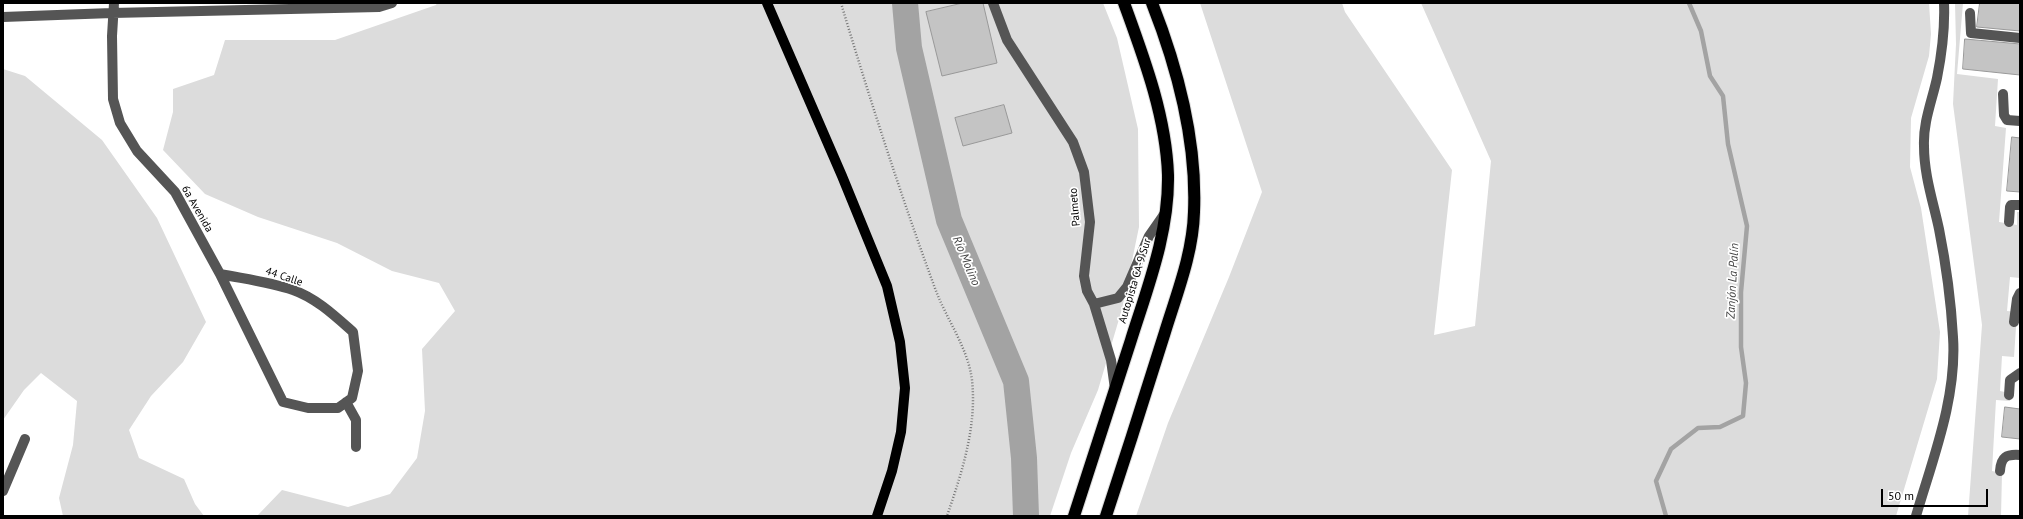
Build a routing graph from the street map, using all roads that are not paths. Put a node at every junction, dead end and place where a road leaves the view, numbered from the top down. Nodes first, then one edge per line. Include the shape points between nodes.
1 (392, 3) edge
2 (767, 3) edge
3 (993, 3) edge
4 (1124, 3) edge
5 (1152, 3) edge
6 (1944, 3) edge
7 (113, 8) edge
8 (1970, 12) dead end
9 (3, 17) edge
10 (2020, 38) edge
11 (2003, 94) dead end
12 (2020, 121) edge
13 (2017, 205) edge
14 (1167, 210) junction
15 (2009, 222) dead end
16 (220, 274) junction
17 (2020, 293) edge
18 (1094, 304) junction
19 (2014, 322) dead end
20 (2020, 373) edge
21 (1115, 390) junction
22 (2009, 394) dead end
23 (349, 400) junction
24 (24, 439) dead end
25 (356, 447) dead end
26 (2015, 455) edge
27 (2000, 471) dead end
28 (3, 491) edge
29 (876, 516) edge
30 (1074, 516) edge
31 (1106, 516) edge
32 (1916, 516) edge

1 - 7 street via 379,7
2 - 29 main road via 887,286 900,342 905,388 901,432 892,471
3 - 18 street, Palmeto via 1007,40 1072,142 1084,172 1090,222 1084,276 1087,292
4 - 14 highway, Autopista CA-9 Sur via 1160,111 1168,174
5 - 31 highway via 1173,59 1185,110 1194,172 1194,213 1187,262
6 - 32 street via 1943,48 1924,130 1924,146 1927,179 1939,229 1950,298 1954,338 1953,379 1944,422
7 - 9 street
7 - 16 street, 6a Avenida via 113,99 120,123 137,151 174,192
8 - 10 street via 1971,33
11 - 12 street via 2004,115 2007,120
13 - 15 street via 2010,207
14 - 18 street via 1150,236 1127,286 1118,298
14 - 21 highway, Autopista CA-9 Sur via 1158,257
16 - 23 street, 6a Avenida via 283,402 308,408 338,408
16 - 23 street, 44 Calle via 294,290 328,310 353,332 358,371
17 - 19 street
18 - 21 street, Palmeto via 1111,360
20 - 22 street via 2010,380
21 - 30 highway, Autopista CA-9 Sur
23 - 25 street via 356,420
24 - 28 street
26 - 27 street via 2004,457

